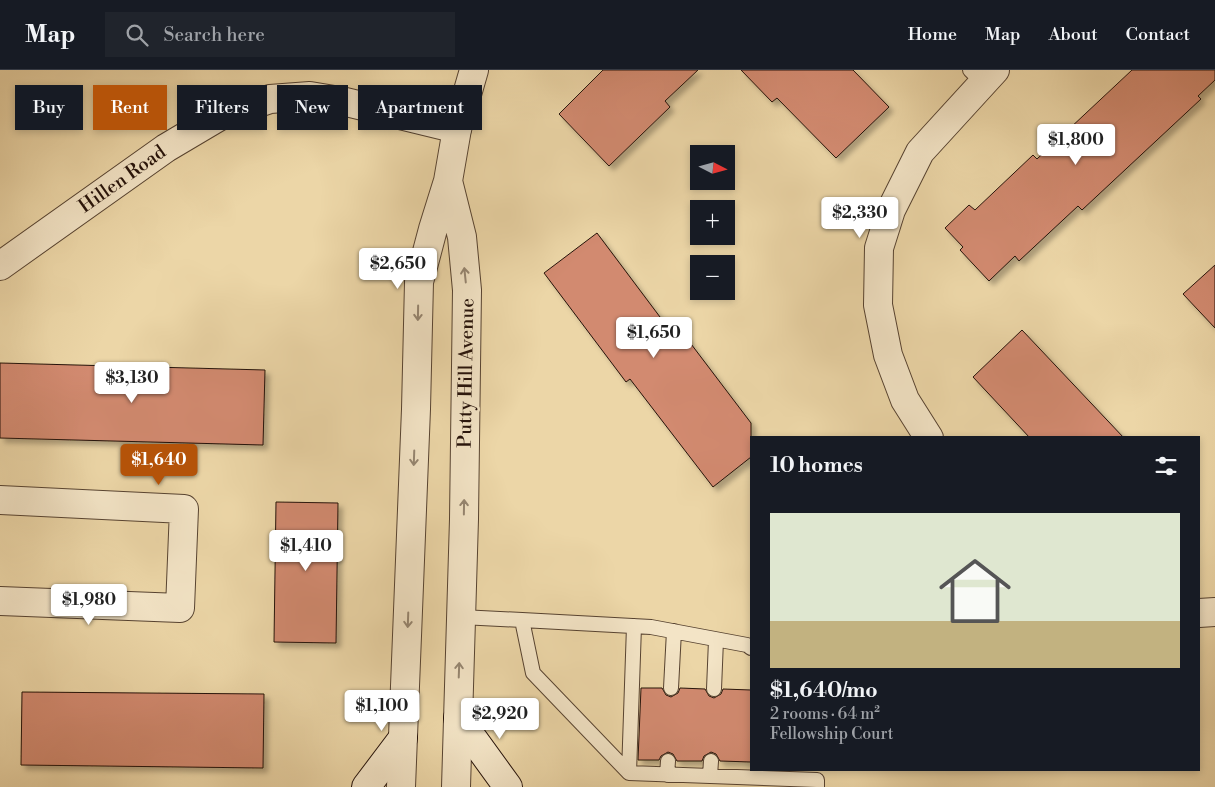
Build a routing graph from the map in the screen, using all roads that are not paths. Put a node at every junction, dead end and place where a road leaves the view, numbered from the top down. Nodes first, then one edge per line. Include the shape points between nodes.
1 (474, 70) edge
2 (983, 74) edge
3 (470, 85) edge
4 (358, 105) edge
5 (458, 130) edge
6 (448, 181) junction
7 (0, 266) edge
8 (928, 436) edge
9 (0, 500) edge
10 (0, 600) edge
11 (1215, 612) edge
12 (1200, 613) edge
13 (461, 617) junction
14 (522, 620) junction
15 (634, 626) junction
16 (674, 631) junction
17 (716, 640) junction
18 (750, 647) edge
19 (671, 688) dead end
20 (714, 689) dead end
21 (458, 718) junction
22 (403, 738) junction
23 (711, 761) dead end
24 (629, 773) junction
25 (783, 774) edge
26 (710, 776) junction
27 (817, 779) edge
28 (690, 781) edge
29 (366, 787) edge
30 (401, 787) edge
31 (456, 787) edge
32 (508, 787) edge

1 - 3 street
2 - 8 street via 920,152 891,210 879,248 878,305 888,355 905,400
4 - 7 street, Hillen Road via 310,96 270,99 220,116 166,148
5 - 6 street
13 -> 6 street, Putty Hill Avenue via 467,290 462,237
6 -> 22 street via 419,282
9 - 10 street via 184,509 180,608
11 - 12 street
13 - 14 lane
21 -> 13 street, Putty Hill Avenue
14 - 15 lane
14 - 24 lane via 533,673
15 - 16 lane
15 - 24 lane
16 - 17 lane
16 - 19 lane
17 - 18 lane
17 - 20 lane
21 - 31 street, Putty Hill Avenue
21 - 32 street
22 - 29 street
22 - 30 street
23 - 26 lane
24 - 28 lane via 668,768
25 - 26 lane
25 - 27 lane
26 - 28 lane

